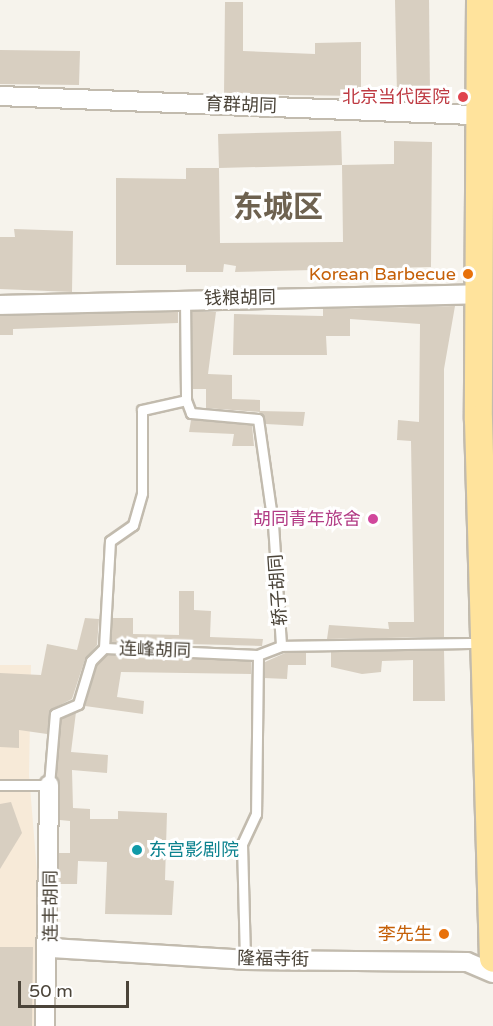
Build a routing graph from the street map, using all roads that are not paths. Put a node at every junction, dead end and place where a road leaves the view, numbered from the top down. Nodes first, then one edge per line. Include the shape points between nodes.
1 (480, 0) edge
2 (0, 96) edge
3 (487, 115) edge
4 (487, 294) edge
5 (185, 299) junction
6 (0, 305) edge
7 (186, 400) junction
8 (486, 463) edge
9 (485, 636) edge
10 (281, 646) junction
11 (104, 648) junction
12 (258, 655) junction
13 (0, 785) edge
14 (50, 785) junction
15 (490, 809) edge
16 (51, 948) junction
17 (493, 958) edge
18 (245, 960) junction
19 (493, 973) edge
20 (45, 1026) edge

1 - 3 main road
2 - 3 street, 育群胡同
3 - 4 main road
4 - 5 street, 钱粮胡同
4 - 8 main road
5 - 6 street, 钱粮胡同
5 - 7 lane
7 - 10 lane, 轿子胡同 via 191,413 258,419
7 - 11 lane via 142,410 142,494 133,525 110,542
8 - 9 main road
9 - 10 lane
9 - 15 main road
10 - 12 lane, 轿子胡同
11 - 12 lane, 连峰胡同
11 - 14 lane, 连峰胡同 via 91,661 78,704 56,714
12 - 18 lane via 256,814 242,844
13 - 14 lane
14 - 16 street, 连丰胡同
15 - 17 main road
16 - 18 street, 隆福寺街
16 - 20 street, 连丰胡同
18 - 19 street, 隆福寺街 via 467,962

